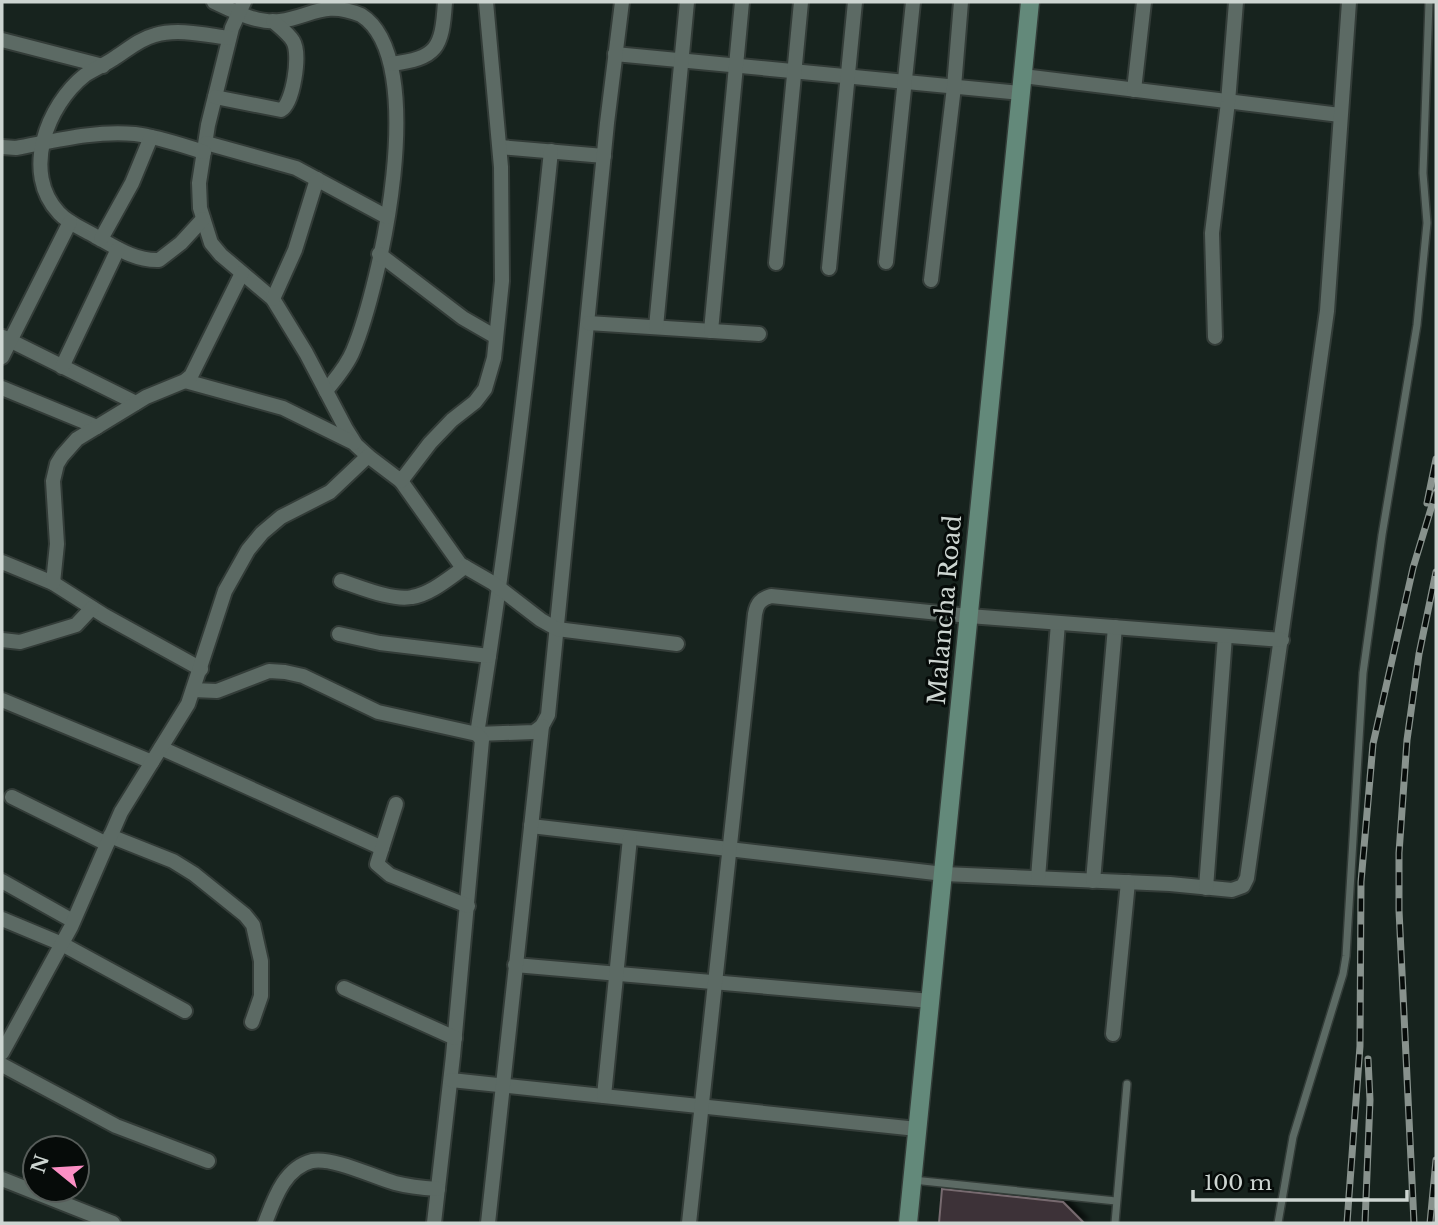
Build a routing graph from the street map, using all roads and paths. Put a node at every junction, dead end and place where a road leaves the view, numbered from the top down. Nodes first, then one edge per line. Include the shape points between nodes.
1 (215, 2) edge
2 (445, 2) edge
3 (486, 2) edge
4 (622, 2) edge
5 (687, 2) edge
6 (742, 2) edge
7 (801, 2) edge
8 (855, 2) edge
9 (913, 2) edge
10 (961, 2) edge
11 (1030, 2) edge
12 (1144, 2) edge
13 (1236, 2) edge
14 (1349, 2) edge
15 (1429, 2) edge
16 (241, 7) edge
17 (274, 21) junction
18 (229, 38) junction
19 (2, 40) edge
20 (615, 54) junction
21 (681, 60) junction
22 (391, 64) junction
23 (735, 65) junction
24 (103, 66) junction
25 (795, 71) junction
26 (847, 76) junction
27 (906, 82) junction
28 (1022, 85) junction
29 (954, 87) junction
30 (1134, 90) junction
31 (215, 97) junction
32 (1228, 102) junction
33 (1340, 115) junction
34 (151, 137) junction
35 (42, 143) junction
36 (2, 147) edge
37 (205, 147) junction
38 (500, 147) junction
39 (551, 152) junction
40 (604, 156) junction
41 (317, 179) junction
42 (387, 217) junction
43 (203, 219) junction
44 (70, 222) junction
45 (101, 239) junction
46 (118, 249) junction
47 (379, 254) junction
48 (886, 262) dead end
49 (776, 263) dead end
50 (828, 268) dead end
51 (242, 273) junction
52 (931, 280) dead end
53 (273, 299) junction
54 (588, 323) junction
55 (656, 327) junction
56 (711, 331) junction
57 (759, 334) dead end
58 (496, 337) junction
59 (1215, 337) dead end
60 (6, 339) edge
61 (2, 357) edge
62 (62, 367) junction
63 (185, 382) junction
64 (2, 388) edge
65 (326, 391) junction
66 (136, 403) junction
67 (97, 427) junction
68 (356, 445) junction
69 (368, 456) junction
70 (401, 481) junction
71 (2, 562) edge
72 (466, 567) junction
73 (341, 581) dead end
74 (53, 583) junction
75 (500, 588) junction
76 (92, 608) junction
77 (969, 616) junction
78 (1058, 623) junction
79 (1115, 627) junction
80 (557, 629) junction
81 (339, 634) dead end
82 (1225, 636) junction
83 (2, 640) edge
84 (1282, 640) junction
85 (677, 644) dead end
86 (489, 656) junction
87 (201, 669) junction
88 (193, 690) junction
89 (2, 700) edge
90 (542, 726) junction
91 (477, 734) junction
92 (161, 748) junction
93 (152, 762) junction
94 (12, 797) dead end
95 (396, 804) dead end
96 (531, 826) junction
97 (630, 838) junction
98 (109, 840) junction
99 (382, 848) junction
100 (730, 849) junction
101 (944, 874) junction
102 (1038, 878) junction
103 (2, 881) edge
104 (1093, 881) junction
105 (1128, 882) junction
106 (1206, 888) junction
107 (468, 906) junction
108 (2, 919) edge
109 (73, 921) junction
110 (62, 944) junction
111 (515, 965) junction
112 (617, 974) junction
113 (716, 982) junction
114 (344, 988) dead end
115 (931, 1001) junction
116 (185, 1011) dead end
117 (252, 1022) dead end
118 (7, 1034) edge
119 (1113, 1034) dead end
120 (455, 1038) junction
121 (2, 1053) edge
122 (2, 1065) edge
123 (451, 1080) junction
124 (1127, 1084) dead end
125 (502, 1085) junction
126 (604, 1096) junction
127 (701, 1106) junction
128 (917, 1129) junction
129 (208, 1161) dead end
130 (2, 1179) edge
131 (912, 1180) junction
132 (438, 1189) junction
133 (1116, 1201) junction
134 (113, 1223) edge
135 (265, 1223) edge
136 (434, 1223) edge
137 (488, 1223) edge
138 (689, 1223) edge
139 (908, 1223) edge
140 (1115, 1223) edge
141 (1278, 1223) edge

1 - 16 street
2 - 22 street via 433,51 418,60
3 - 38 street
4 - 20 street
5 - 21 street
6 - 23 street
7 - 25 street
8 - 26 street
9 - 27 street
10 - 29 street
11 - 28 main road, Malancha Road
12 - 30 street
13 - 32 street
14 - 33 street
15 - 141 lane via 1423,173 1427,223 1417,325 1363,673 1346,956 1293,1138
16 - 17 street
16 - 18 street
17 - 22 street via 325,5 349,9 370,21
17 - 31 street via 296,49 286,108
18 - 24 street via 153,35
18 - 31 street
19 - 24 street
20 - 21 street
20 - 40 street
21 - 23 street
21 - 55 street
22 - 42 street via 397,120
23 - 25 street
23 - 56 street
24 - 35 street via 87,74 66,96
25 - 26 street
25 - 49 street
26 - 27 street
26 - 50 street
27 - 29 street
27 - 48 street
28 - 29 street
28 - 30 street
28 - 77 main road, Malancha Road
29 - 52 street
30 - 32 street
31 - 37 street
32 - 33 street
32 - 59 street via 1212,233
33 - 84 street via 1327,310
34 - 35 street via 104,135
34 - 37 street
34 - 45 street
35 - 36 street
35 - 44 street via 43,184 58,213
37 - 41 street via 296,168
37 - 43 street via 199,183
38 - 39 street
38 - 58 street via 502,281
39 - 40 street
39 - 75 street
40 - 54 street
41 - 42 street
41 - 53 street via 295,250
42 - 47 street
43 - 46 street via 159,260
43 - 51 street via 211,243
44 - 45 street
44 - 60 street
45 - 46 street
46 - 62 street
47 - 58 street via 463,318
47 - 65 street via 352,354
51 - 53 street
51 - 63 street
53 - 65 street
54 - 55 street
54 - 80 street
55 - 56 street
56 - 57 street
58 - 70 street via 485,389 430,443
60 - 61 street
60 - 62 street
62 - 66 street
63 - 66 street
63 - 68 street via 282,408
64 - 67 street
65 - 68 street
66 - 67 street
67 - 74 street via 77,439 57,464
68 - 69 street
69 - 70 street
69 - 87 street via 330,492 281,517 248,550 225,591
70 - 72 street
71 - 74 street
72 - 73 street via 412,598
72 - 75 street
74 - 76 street
75 - 80 street
75 - 86 street
76 - 83 street via 76,625 20,642
76 - 87 street
77 - 78 street
77 - 100 street via 762,598 755,614
77 - 101 main road, Malancha Road
78 - 79 street
78 - 102 street
79 - 82 street
79 - 104 street
80 - 85 street
80 - 90 street via 548,715
81 - 86 street
82 - 84 street
82 - 106 street
84 - 106 street via 1247,878 1243,886 1232,890
86 - 91 street
87 - 88 street
88 - 91 street via 217,691 270,671 285,672 377,712
88 - 92 street
89 - 93 street
90 - 91 street via 520,734
90 - 96 street
91 - 107 street via 483,749
92 - 93 street
92 - 99 street
93 - 98 street
94 - 98 street
95 - 99 street
96 - 97 street
96 - 111 street
97 - 100 street
97 - 112 street
98 - 109 street
98 - 117 street via 173,861 246,915 253,925 261,961 261,996
99 - 107 street via 377,864 381,870
100 - 101 street
100 - 113 street
101 - 102 street
101 - 115 main road, Malancha Road
102 - 104 street
103 - 109 street
104 - 105 street
105 - 106 street
105 - 119 street
107 - 120 street
108 - 110 street
109 - 110 street
110 - 116 street
110 - 118 street
111 - 112 street
111 - 125 street
112 - 113 street
112 - 126 street
113 - 115 street
113 - 127 street
114 - 120 street
115 - 128 main road, Malancha Road
118 - 121 street
120 - 123 street
122 - 129 street via 116,1126
123 - 125 street
123 - 132 street
124 - 133 lane
125 - 126 street
125 - 137 street
126 - 127 street
127 - 128 street
127 - 138 street
128 - 131 main road, Malancha Road
130 - 134 street
131 - 133 lane
131 - 139 main road, Malancha Road
132 - 135 street via 396,1183 328,1161 312,1162 284,1181
132 - 136 street
133 - 140 lane

